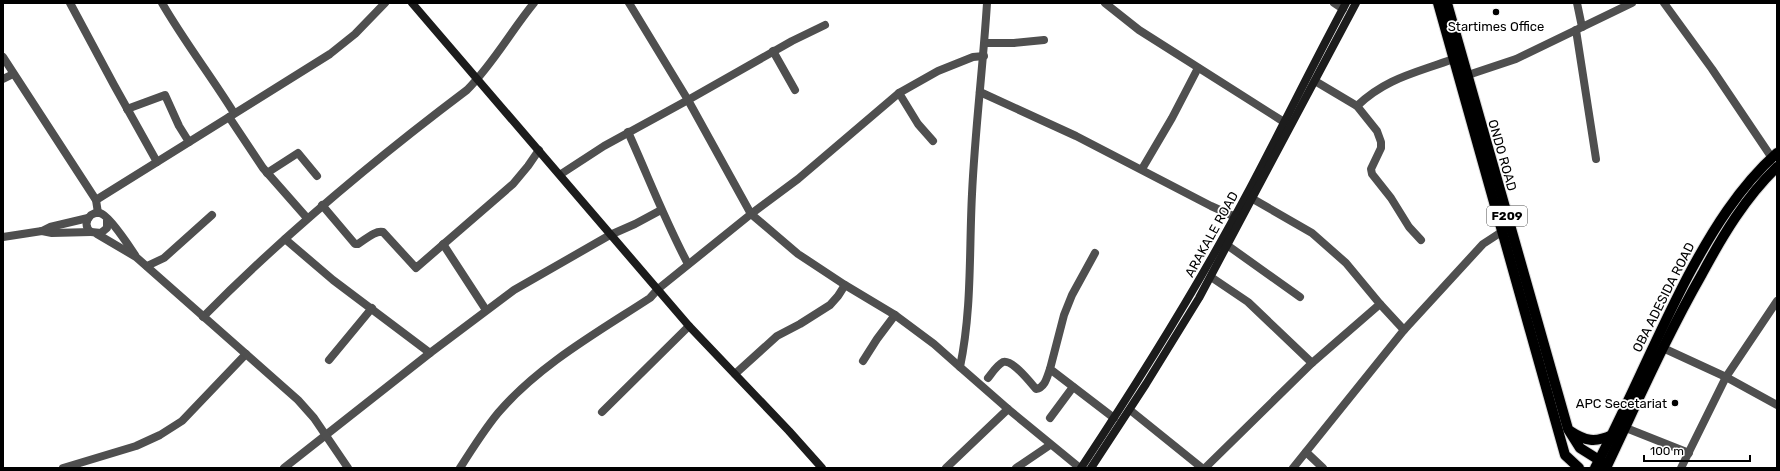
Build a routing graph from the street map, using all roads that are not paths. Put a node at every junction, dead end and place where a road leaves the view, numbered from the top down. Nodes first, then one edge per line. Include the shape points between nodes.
1 (70, 3) edge
2 (162, 3) edge
3 (385, 3) edge
4 (412, 3) edge
5 (534, 3) edge
6 (987, 3) edge
7 (1105, 3) edge
8 (1334, 3) edge
9 (1356, 3) edge
10 (1438, 3) edge
11 (1447, 3) edge
12 (1577, 3) edge
13 (1632, 3) edge
14 (1664, 3) edge
15 (634, 4) edge
16 (1345, 6) edge
17 (825, 25) dead end
18 (1579, 29) junction
19 (1044, 40) dead end
20 (985, 43) junction
21 (773, 51) junction
22 (984, 56) junction
23 (3, 57) edge
24 (1453, 59) junction
25 (1198, 68) junction
26 (13, 74) junction
27 (1463, 77) junction
28 (3, 79) edge
29 (478, 79) junction
30 (1315, 81) junction
31 (794, 90) dead end
32 (899, 92) junction
33 (980, 92) junction
34 (688, 100) junction
35 (1357, 106) junction
36 (127, 109) junction
37 (232, 115) junction
38 (1284, 122) junction
39 (628, 132) junction
40 (933, 141) dead end
41 (189, 142) junction
42 (539, 150) junction
43 (1774, 155) edge
44 (1596, 159) dead end
45 (157, 162) junction
46 (1777, 167) edge
47 (1142, 170) junction
48 (267, 173) junction
49 (561, 174) junction
50 (317, 176) dead end
51 (1253, 199) junction
52 (96, 200) junction
53 (322, 205) junction
54 (661, 210) junction
55 (98, 212) junction
56 (751, 214) junction
57 (212, 215) dead end
58 (88, 218) junction
59 (307, 218) junction
60 (1238, 218) junction
61 (107, 220) junction
62 (1506, 229) junction
63 (42, 231) junction
64 (94, 233) junction
65 (610, 235) junction
66 (3, 237) edge
67 (285, 239) junction
68 (1421, 240) dead end
69 (443, 244) junction
70 (1227, 245) junction
71 (1095, 253) dead end
72 (136, 257) junction
73 (688, 264) junction
74 (147, 266) junction
75 (1211, 277) junction
76 (845, 285) junction
77 (658, 289) junction
78 (1300, 297) dead end
79 (1777, 301) edge
80 (1380, 304) junction
81 (372, 308) junction
82 (486, 310) junction
83 (895, 315) junction
84 (203, 317) junction
85 (690, 326) junction
86 (1175, 329) junction
87 (1404, 330) junction
88 (1663, 348) junction
89 (430, 353) junction
90 (246, 354) junction
91 (329, 360) dead end
92 (863, 361) dead end
93 (1312, 363) junction
94 (960, 367) junction
95 (1050, 369) junction
96 (735, 374) junction
97 (1726, 377) junction
98 (988, 378) dead end
99 (1073, 387) junction
100 (1777, 405) edge
101 (1008, 410) junction
102 (1130, 410) junction
103 (602, 412) dead end
104 (1050, 418) dead end
105 (1114, 418) junction
106 (1626, 428) junction
107 (1568, 429) junction
108 (1612, 435) junction
109 (327, 436) junction
110 (1050, 445) junction
111 (1306, 452) junction
112 (1689, 453) junction
113 (1564, 455) junction
114 (1602, 465) edge
115 (63, 468) edge
116 (284, 468) edge
117 (348, 468) edge
118 (460, 468) edge
119 (822, 468) edge
120 (946, 468) edge
121 (1016, 468) edge
122 (1080, 468) edge
123 (1091, 468) edge
124 (1202, 468) edge
125 (1206, 468) edge
126 (1293, 468) edge
127 (1323, 468) edge
128 (1569, 468) edge
129 (1580, 468) edge
130 (1681, 468) edge

1 - 36 street
2 - 37 street via 183,39 206,69
3 - 37 street via 355,34 330,54
4 - 29 main road
5 - 29 street
6 - 20 street
7 - 25 street via 1139,30
8 - 16 street
9 - 30 main road, ARAKALE ROAD
10 - 24 main road, ONDO ROAD / F209
11 - 27 main road, ONDO ROAD / F209
12 - 18 street
13 - 18 street
14 - 43 street
15 - 34 street
16 - 38 main road, ARAKALE ROAD
17 - 21 street
18 - 27 street via 1516,59
18 - 44 street
19 - 20 street
20 - 22 street
21 - 31 street
21 - 34 street
22 - 32 street via 973,57 938,71
22 - 33 street
23 - 26 street
24 - 27 main road, ONDO ROAD / F209
24 - 35 street via 1401,76 1370,93
25 - 38 street
25 - 47 street
26 - 28 street
26 - 52 street
27 - 62 main road, ONDO ROAD / F209
29 - 42 main road
29 - 53 street
30 - 35 street
30 - 51 main road, ARAKALE ROAD
32 - 40 street via 918,124
32 - 56 street via 798,179
33 - 47 street via 1076,136
33 - 94 street via 972,193 969,308
34 - 39 street
34 - 56 street
35 - 68 street via 1377,131 1381,142 1380,152 1371,169 1372,174
36 - 41 street via 165,95
36 - 45 street
37 - 41 street
37 - 48 street
38 - 60 main road, ARAKALE ROAD
39 - 49 street
39 - 54 street via 654,188
41 - 45 street
42 - 49 main road
42 - 69 street via 513,184
43 - 108 main road, OBA ADESIDA ROAD via 1724,214 1705,244 1653,345
45 - 52 street
46 - 88 main road via 1751,195 1719,243
47 - 60 street
48 - 50 street via 298,153
48 - 59 street
49 - 65 main road
51 - 60 main road, ARAKALE ROAD
51 - 80 street via 1312,233 1346,263
52 - 55 street
53 - 59 street
53 - 69 street via 355,244 380,231 383,232 416,268
54 - 65 street
54 - 73 street
55 - 58 street
55 - 61 street
56 - 73 street
56 - 76 street via 798,254
57 - 74 street via 164,258
58 - 63 street
58 - 64 street via 87,226
59 - 67 street
60 - 70 main road, ARAKALE ROAD
60 - 86 main road, ARAKALE ROAD
61 - 64 street via 108,224 104,231
61 - 72 street via 117,229
62 - 87 street via 1483,244
62 - 107 main road, ONDO ROAD / F209
62 - 113 main road, ONDO ROAD / F209
63 - 64 street
63 - 66 street
64 - 72 street
65 - 77 main road
65 - 82 street via 514,290
67 - 81 street
67 - 84 street via 244,275
69 - 82 street
70 - 75 main road, ARAKALE ROAD
70 - 78 street
71 - 95 street via 1064,315
72 - 74 street
73 - 77 street
74 - 84 street
75 - 86 main road, ARAKALE ROAD
75 - 93 street via 1248,302
76 - 83 street
76 - 96 street via 830,304 777,336
77 - 85 main road
77 - 118 street via 650,298 565,355 521,390 482,433
79 - 97 street
80 - 87 street
80 - 93 street
81 - 89 street
81 - 91 street
82 - 89 street
83 - 92 street
83 - 94 street
84 - 90 street
85 - 96 main road
85 - 103 street
86 - 102 main road, ARAKALE ROAD
86 - 105 main road, ARAKALE ROAD
87 - 111 street
88 - 97 street
88 - 106 main road
89 - 109 street
90 - 109 street via 298,400
90 - 115 street via 182,421 160,435 136,446
93 - 125 street
94 - 101 street
95 - 98 street via 1040,388 1036,388 1011,363 1005,361
95 - 99 street
96 - 119 main road
97 - 100 street
97 - 112 street
99 - 104 street
99 - 105 street
101 - 110 street
101 - 120 street
102 - 123 main road, ARAKALE ROAD
102 - 124 street
105 - 122 main road, ARAKALE ROAD
106 - 112 street
106 - 114 main road
107 - 108 main road via 1589,441 1602,440
107 - 114 main road, F209 via 1580,448
108 - 114 main road, OBA ADESIDA ROAD
109 - 116 street
109 - 117 street
110 - 121 street
110 - 122 street
111 - 126 street
111 - 127 street
112 - 130 street
113 - 128 main road
113 - 129 main road

